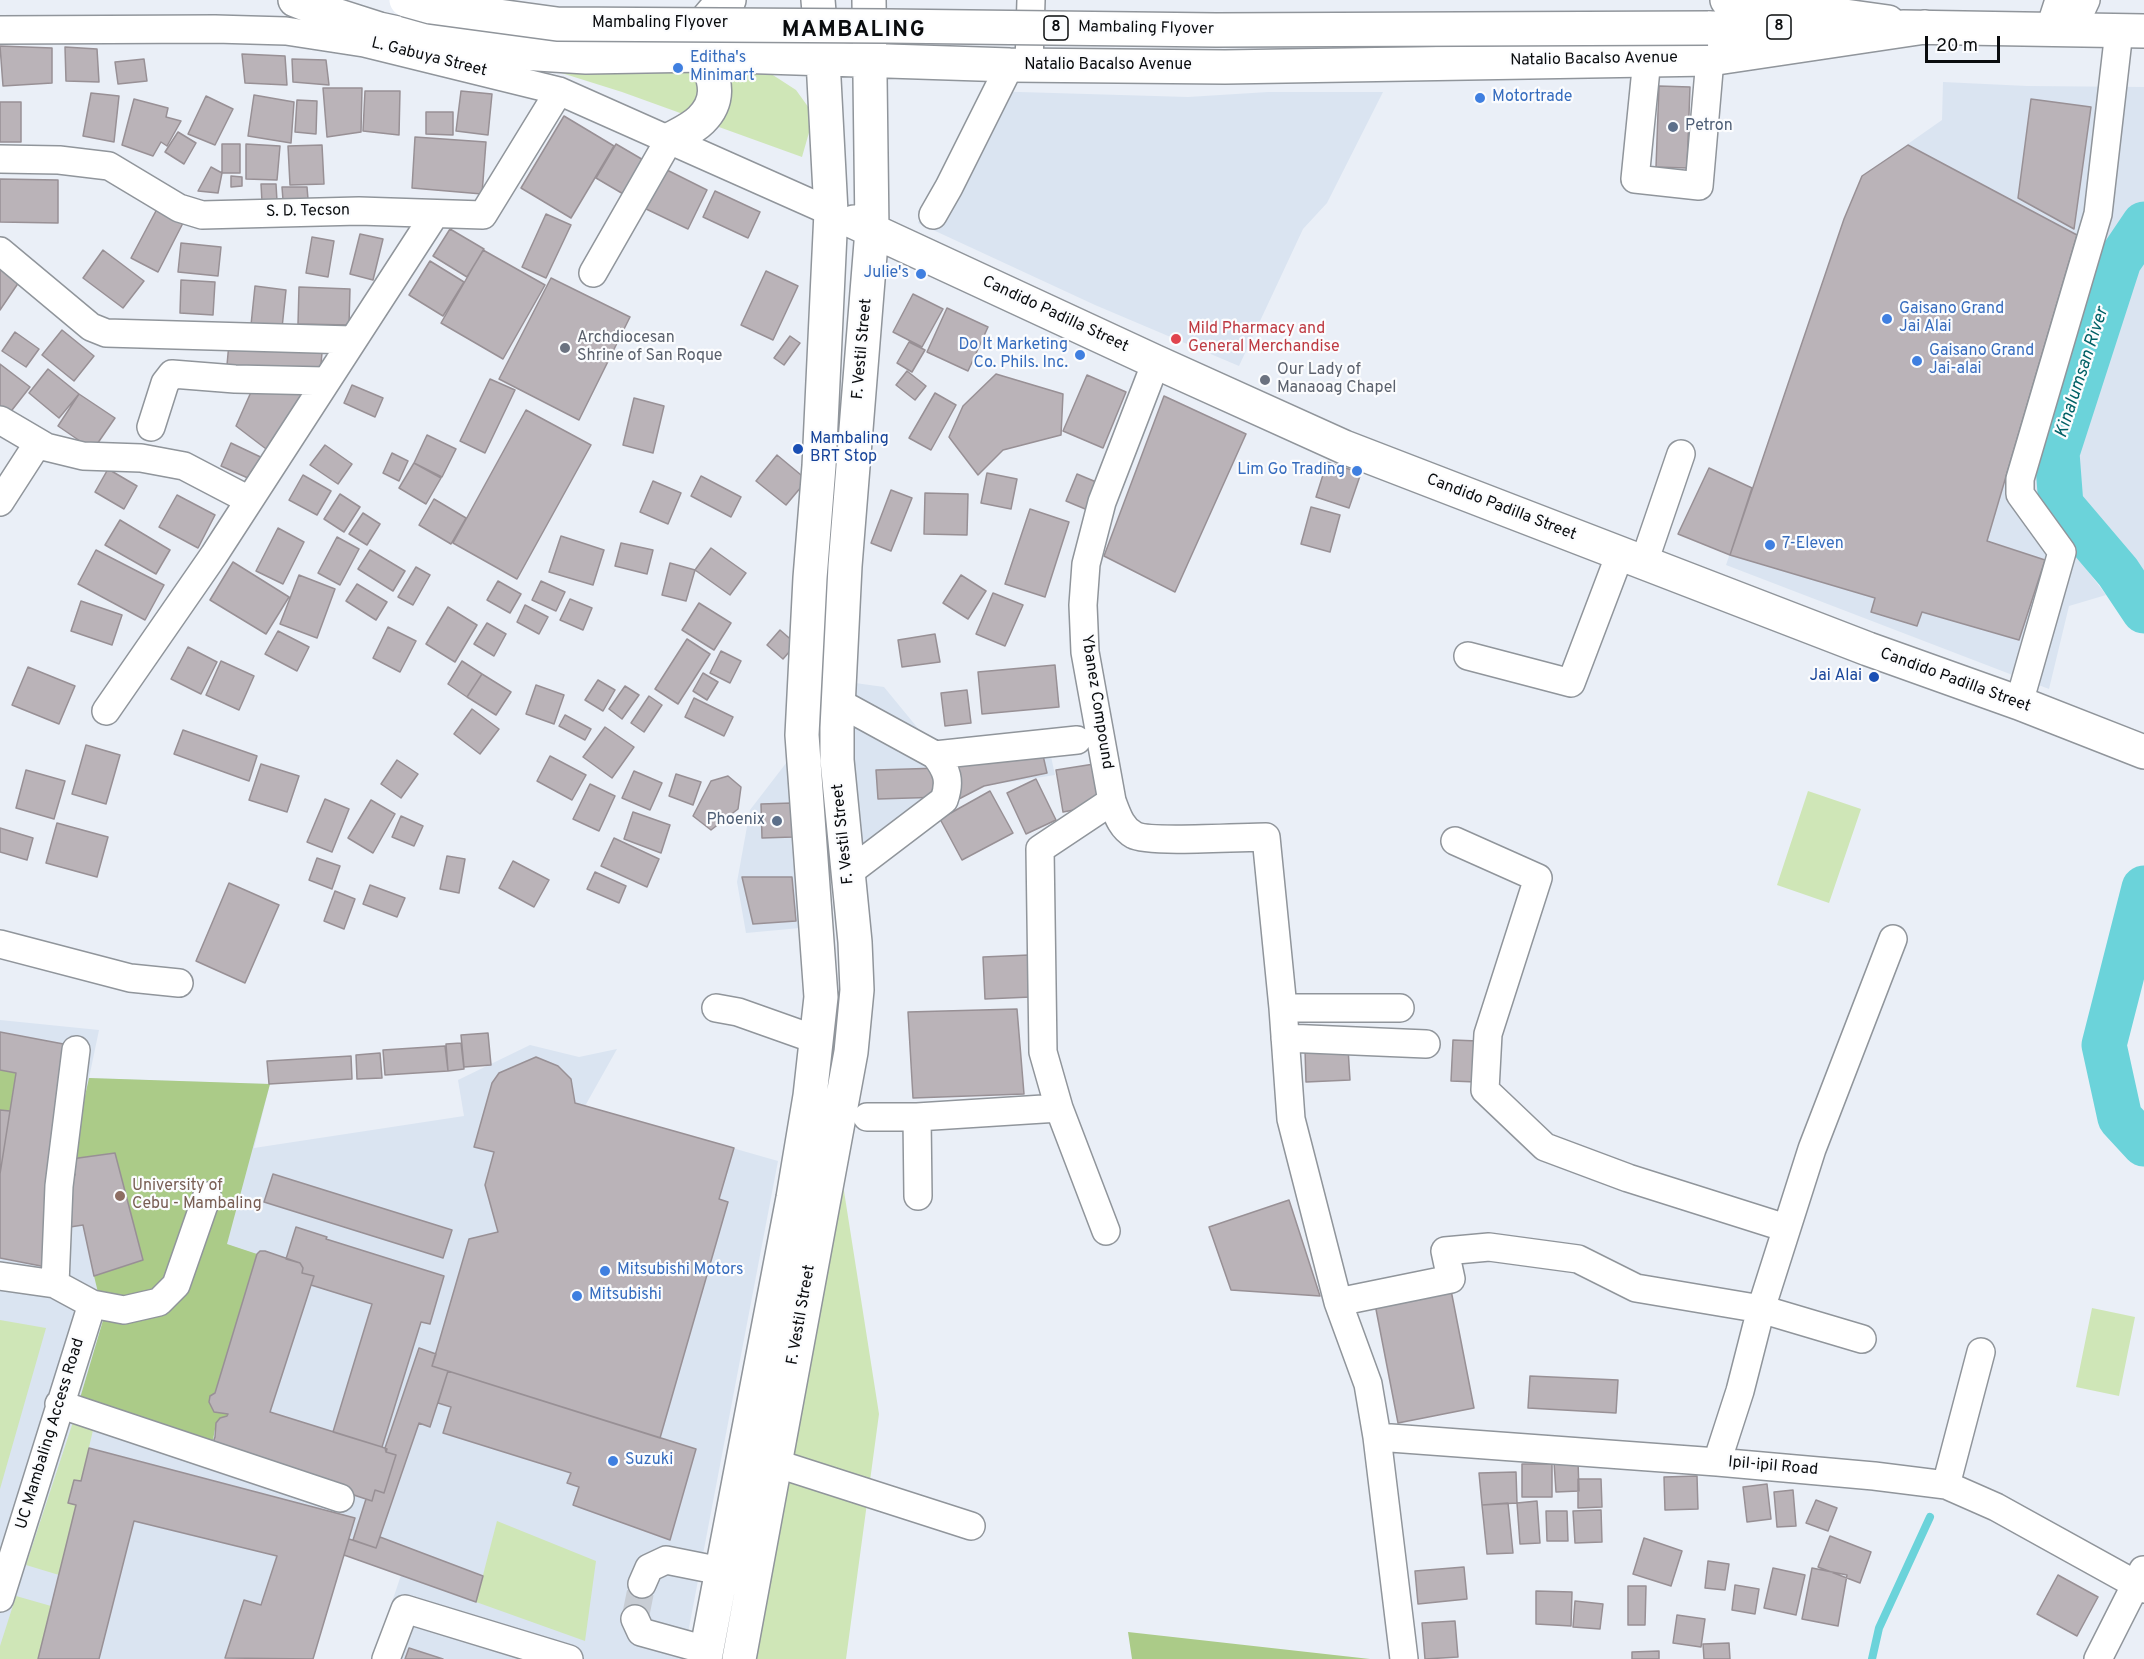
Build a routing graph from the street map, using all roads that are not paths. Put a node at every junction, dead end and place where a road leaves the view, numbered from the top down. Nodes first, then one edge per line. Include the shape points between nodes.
1 (296, 0) edge
2 (406, 0) edge
3 (729, 0) edge
4 (818, 0) edge
5 (869, 0) edge
6 (1031, 0) edge
7 (1727, 0) edge
8 (2059, 0) edge
9 (2086, 0) edge
10 (1852, 21) edge
11 (0, 30) edge
12 (2061, 30) junction
13 (2131, 31) edge
14 (1709, 43) junction
15 (705, 56) junction
16 (1647, 59) junction
17 (823, 60) junction
18 (868, 60) junction
19 (1020, 65) junction
20 (559, 91) junction
21 (669, 140) junction
22 (0, 159) edge
23 (831, 212) junction
24 (435, 214) junction
25 (933, 215) dead end
26 (872, 230) junction
27 (0, 251) edge
28 (593, 273) dead end
29 (352, 340) junction
30 (1156, 362) junction
31 (325, 381) junction
32 (0, 420) edge
33 (151, 427) dead end
34 (38, 443) junction
35 (1681, 454) dead end
36 (249, 500) junction
37 (0, 502) edge
38 (1632, 558) junction
39 (1468, 656) dead end
40 (838, 702) junction
41 (2019, 703) junction
42 (106, 711) dead end
43 (1077, 740) dead end
44 (2138, 750) edge
45 (935, 755) junction
46 (1112, 801) junction
47 (1455, 841) dead end
48 (848, 873) junction
49 (1893, 939) dead end
50 (0, 944) edge
51 (179, 983) dead end
52 (716, 1008) dead end
53 (1283, 1008) junction
54 (1400, 1008) dead end
55 (1286, 1038) junction
56 (817, 1040) junction
57 (1426, 1044) dead end
58 (76, 1050) dead end
59 (1059, 1107) junction
60 (867, 1117) dead end
61 (917, 1117) junction
62 (207, 1196) dead end
63 (918, 1196) dead end
64 (1786, 1228) junction
65 (1106, 1231) dead end
66 (0, 1276) edge
67 (55, 1284) junction
68 (1338, 1302) junction
69 (92, 1305) junction
70 (1761, 1308) junction
71 (1862, 1339) dead end
72 (1981, 1352) dead end
73 (59, 1404) junction
74 (1377, 1437) junction
75 (1717, 1462) junction
76 (776, 1463) junction
77 (1946, 1485) junction
78 (340, 1498) dead end
79 (971, 1526) dead end
80 (721, 1571) junction
81 (2141, 1581) edge
82 (642, 1584) tunnel mouth
83 (0, 1598) edge
84 (635, 1619) dead end
85 (706, 1654) edge
86 (559, 1658) edge
87 (386, 1659) edge
88 (739, 1659) edge
89 (1404, 1659) edge
90 (2098, 1659) edge

1 - 15 main road, Natalio Bacalso Avenue / 8 via 379,29 440,42 586,57
2 - 14 main road, Mambaling Flyover / 8, bridge via 557,24 1216,30
3 - 15 main road via 711,15 704,27
4 - 17 main road, F. Vestil Street
5 - 18 main road, F. Vestil Street
6 - 19 street
7 - 10 main road, Natalio Bacalso Avenue / 8
8 - 12 street
9 - 12 street
10 - 12 main road, Natalio Bacalso Avenue / 8
10 - 14 main road, Natalio Bacalso Avenue / 8
11 - 20 street, L. Gabuya Street via 215,29 311,33
12 - 13 main road, Natalio Bacalso Avenue / 8
13 - 41 street via 2098,214 2020,479 2020,494 2062,552
14 - 16 main road, Natalio Bacalso Avenue / 8
14 - 16 street via 1699,186 1635,179
15 - 17 main road, Natalio Bacalso Avenue / 8
15 - 21 main road via 715,82 711,108 697,124
16 - 19 main road, Natalio Bacalso Avenue / 8 via 1225,67
17 - 18 main road, Natalio Bacalso Avenue / 8
17 - 23 main road, F. Vestil Street
18 - 19 main road, Natalio Bacalso Avenue / 8
18 - 26 main road, F. Vestil Street
19 - 25 street
20 - 21 street, L. Gabuya Street
20 - 24 street, S. D. Tecson via 483,215
21 - 23 street, L. Gabuya Street
21 - 28 street
22 - 24 street, S. D. Tecson via 109,166 179,208 202,215 359,211
23 - 26 main road, Candido Padilla Street
23 - 56 main road, F. Vestil Street via 802,735 819,955
24 - 29 street
26 - 30 main road, Candido Padilla Street
26 - 40 main road, F. Vestil Street
27 - 29 street via 91,327 106,333
29 - 31 street
30 - 38 main road, Candido Padilla Street via 1344,447
30 - 46 street, Ybanez Compound via 1102,502 1086,564 1085,652
31 - 33 street via 172,374 165,383
31 - 36 street
32 - 34 street
34 - 36 street via 83,456 141,458 184,466
34 - 37 street
35 - 38 street
36 - 42 street
38 - 39 street via 1571,683
38 - 41 main road, Candido Padilla Street
40 - 45 street
40 - 48 main road, F. Vestil Street via 837,760
41 - 44 main road, Candido Padilla Street
43 - 45 street
45 - 48 street via 945,767 948,789 944,800
46 - 53 street, Ybanez Compound via 1120,824 1135,836 1266,837
46 - 59 street via 1040,849 1043,1052
47 - 64 street via 1538,878 1488,1034 1485,1090 1545,1147
48 - 76 main road, F. Vestil Street via 856,990 851,1052
49 - 64 street via 1812,1149
50 - 51 street via 130,978
52 - 56 street
53 - 54 street
53 - 55 street
55 - 57 street
55 - 68 street via 1291,1119
56 - 80 main road, F. Vestil Street via 795,1187
58 - 67 street via 59,1186
59 - 61 street
59 - 65 street
60 - 61 street
61 - 63 street
62 - 69 street via 176,1285 159,1302 124,1310
64 - 70 street
66 - 67 street
67 - 69 street
68 - 70 street via 1451,1279 1445,1251 1489,1247 1578,1259 1636,1288
68 - 74 street via 1368,1384
69 - 73 street, UC Mambaling Access Road
70 - 71 street
70 - 75 street
72 - 77 street
73 - 78 street
73 - 83 street, UC Mambaling Access Road
74 - 75 street, Ipil-ipil Road
74 - 89 street
75 - 77 street, Ipil-ipil Road
76 - 79 street
76 - 88 main road, F. Vestil Street
77 - 81 street, Ipil-ipil Road
80 - 82 street via 666,1560 649,1568
80 - 85 main road, F. Vestil Street
81 - 90 street
84 - 85 street via 640,1632
86 - 87 street via 405,1609

